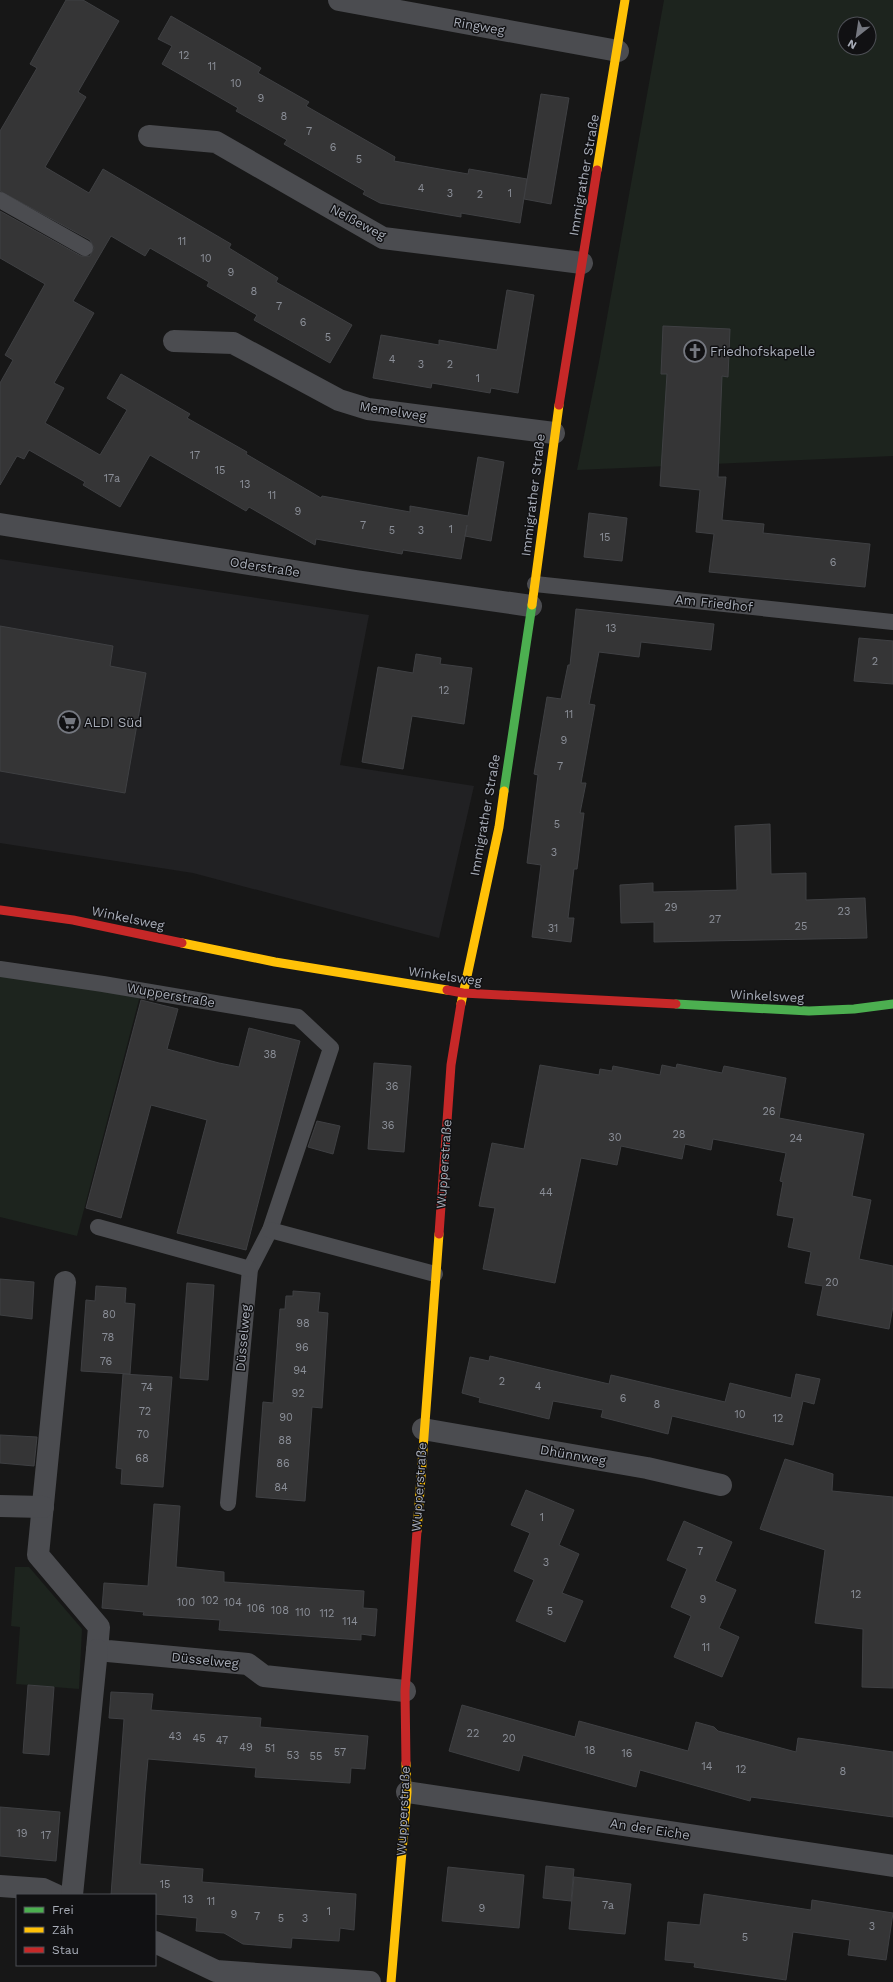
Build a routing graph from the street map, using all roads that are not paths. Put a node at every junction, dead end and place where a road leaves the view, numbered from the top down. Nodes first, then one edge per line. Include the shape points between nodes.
1 (339, 0) edge
2 (625, 0) edge
3 (618, 51) junction
4 (149, 136) dead end
5 (0, 200) edge
6 (85, 248) dead end
7 (582, 263) junction
8 (174, 341) dead end
9 (554, 434) junction
10 (0, 524) edge
11 (535, 584) junction
12 (531, 606) junction
13 (893, 622) edge
14 (0, 910) edge
15 (0, 969) edge
16 (463, 993) junction
17 (893, 1004) edge
18 (98, 1227) dead end
19 (270, 1230) junction
20 (250, 1269) junction
21 (435, 1274) junction
22 (65, 1282) dead end
23 (423, 1429) junction
24 (721, 1485) dead end
25 (228, 1503) dead end
26 (0, 1506) edge
27 (43, 1507) junction
28 (97, 1650) junction
29 (405, 1691) junction
30 (407, 1792) junction
31 (893, 1866) edge
32 (0, 1886) edge
33 (54, 1894) edge
34 (72, 1894) edge
35 (156, 1942) edge
36 (370, 1982) edge
37 (391, 1982) edge

1 - 3 street, Ringweg
2 - 3 street, Immigrather Straße
3 - 7 street, Immigrather Straße
4 - 7 street, Neißeweg via 216,142 384,238
5 - 6 lane
7 - 9 street, Immigrather Straße
8 - 9 street, Memelweg via 233,343 338,400 368,409
9 - 11 street, Immigrather Straße
10 - 12 street, Oderstraße via 356,581
11 - 12 street, Immigrather Straße
11 - 13 lane, Am Friedhof
12 - 16 street, Immigrather Straße via 499,827
14 - 16 street, Winkelsweg via 73,920 275,962
15 - 19 lane, Wupperstraße via 298,1017 331,1048
16 - 17 street, Winkelsweg via 809,1011
16 - 21 street, Wupperstraße via 451,1065
18 - 20 lane
19 - 20 lane, Düsselweg
19 - 21 lane
20 - 25 lane, Düsselweg
21 - 23 street, Wupperstraße
22 - 27 street
23 - 24 street, Dhünnweg via 648,1468
23 - 29 street, Wupperstraße
26 - 27 street
27 - 28 street via 38,1555 98,1627
28 - 29 street, Düsselweg via 248,1664 264,1676
28 - 34 street
29 - 30 street, Wupperstraße
30 - 31 street, An der Eiche
30 - 37 street, Wupperstraße
32 - 33 street via 43,1889
35 - 36 street via 216,1971

